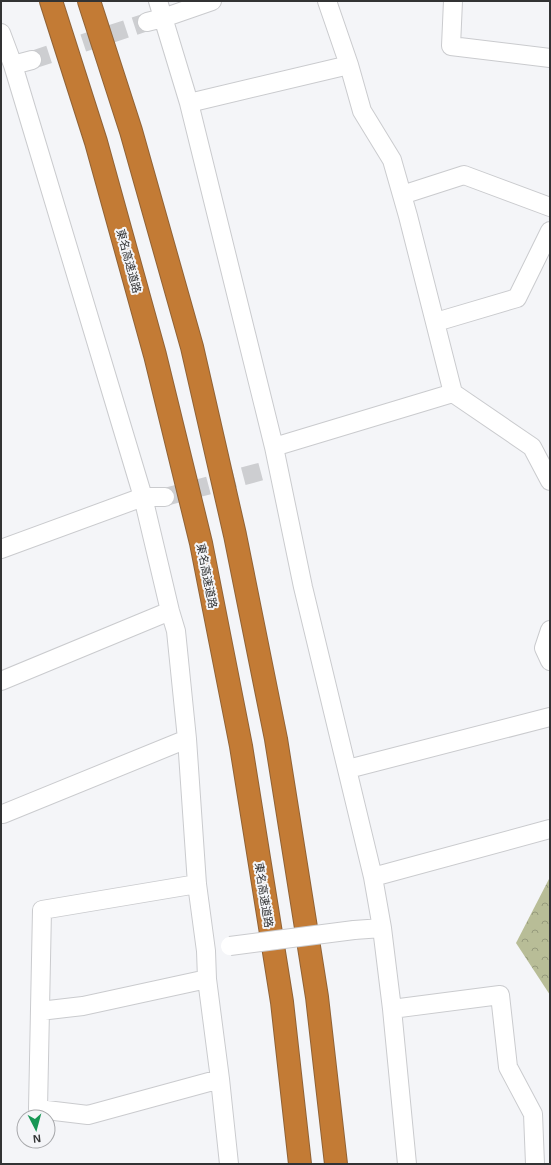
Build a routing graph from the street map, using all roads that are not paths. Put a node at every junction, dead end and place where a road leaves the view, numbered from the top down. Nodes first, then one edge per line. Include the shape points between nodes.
1 (51, 1) edge
2 (90, 1) edge
3 (158, 1) edge
4 (212, 1) edge
5 (327, 1) edge
6 (453, 1) edge
7 (155, 20) junction
8 (1, 33) edge
9 (550, 58) edge
10 (32, 60) tunnel mouth
11 (13, 65) junction
12 (349, 65) junction
13 (189, 102) junction
14 (402, 194) junction
15 (550, 207) edge
16 (550, 231) edge
17 (436, 322) junction
18 (453, 393) junction
19 (274, 447) junction
20 (550, 481) edge
21 (143, 497) junction
22 (165, 497) tunnel mouth
23 (1, 549) edge
24 (170, 611) junction
25 (550, 630) edge
26 (550, 661) edge
27 (1, 681) edge
28 (550, 716) edge
29 (187, 739) junction
30 (348, 769) junction
31 (1, 814) edge
32 (550, 829) edge
33 (373, 877) junction
34 (197, 884) junction
35 (382, 928) junction
36 (206, 951) junction
37 (207, 979) junction
38 (392, 1009) junction
39 (40, 1011) junction
40 (220, 1079) junction
41 (229, 1164) edge
42 (300, 1164) edge
43 (336, 1164) edge
44 (407, 1164) edge
45 (535, 1164) edge

1 - 42 highway, 東名高速道路 via 96,142 155,354 201,542 240,746 281,994
2 - 43 highway via 131,131 192,347 235,535 276,739 317,997
3 - 7 street
4 - 7 street
5 - 12 street
6 - 9 street via 451,46
7 - 13 street
8 - 11 street
10 - 11 street
11 - 21 street
12 - 13 street
12 - 14 street via 362,111 392,160
13 - 19 street
14 - 15 street via 464,175
14 - 17 street
16 - 17 street via 517,298
17 - 18 street
18 - 19 street
18 - 20 street via 532,447
19 - 30 street via 271,472 303,587
21 - 22 street
21 - 23 street
21 - 24 street
24 - 27 street
24 - 29 street via 176,631
25 - 26 street via 544,648
28 - 30 street
29 - 31 street
29 - 34 street
30 - 33 street
32 - 33 street
33 - 35 street
34 - 36 street
34 - 39 street via 42,910
35 - 36 street, bridge
35 - 38 street
36 - 37 street
37 - 39 street via 83,1006
37 - 40 street
38 - 44 street
38 - 45 street via 500,995 508,1067 533,1114
39 - 40 street via 38,1109 88,1115
40 - 41 street

